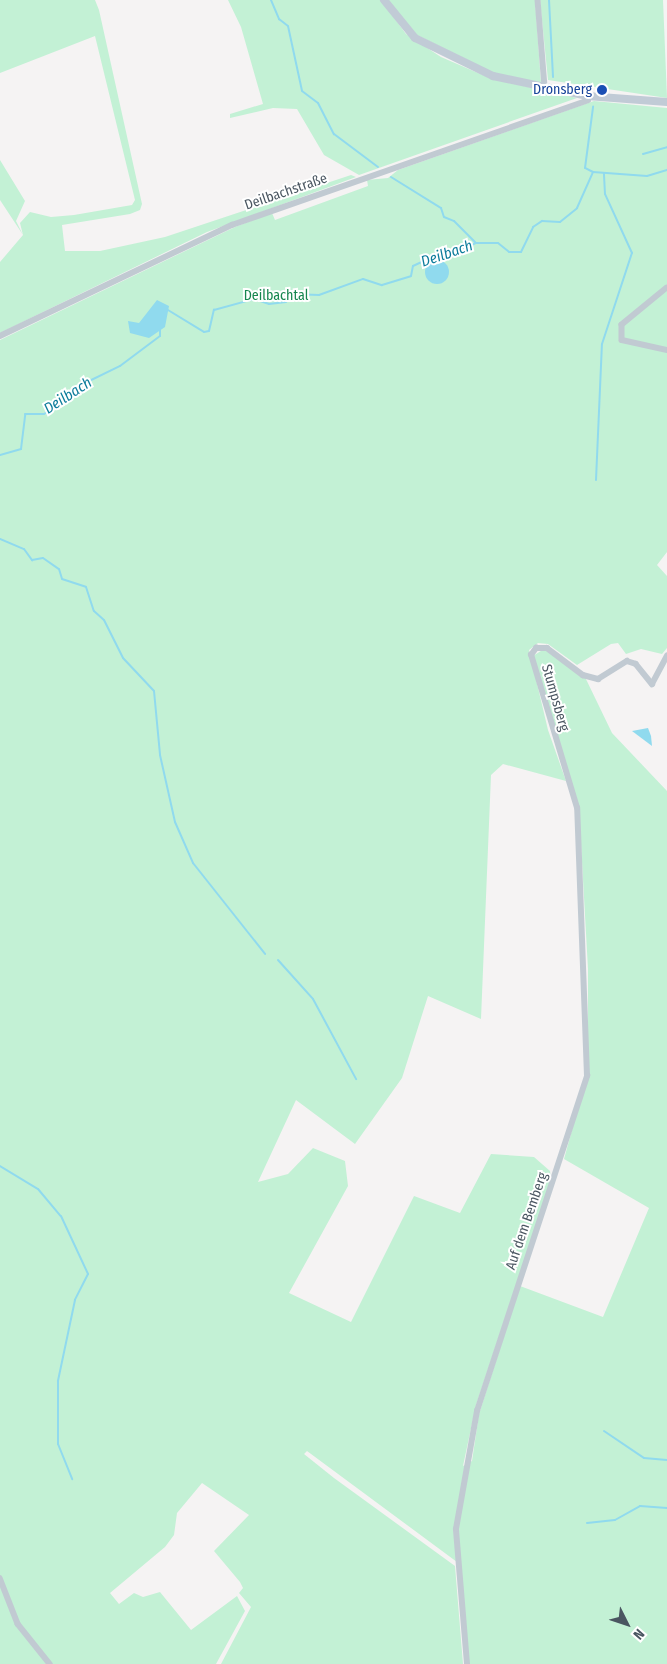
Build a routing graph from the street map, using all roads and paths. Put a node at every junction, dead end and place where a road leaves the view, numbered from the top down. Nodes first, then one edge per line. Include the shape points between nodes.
1 (384, 0) edge
2 (538, 0) edge
3 (545, 87) junction
4 (587, 96) junction
5 (667, 102) edge
6 (667, 288) edge
7 (0, 336) edge
8 (667, 350) edge
9 (667, 656) edge
10 (569, 783) joint
11 (0, 1578) edge
12 (50, 1664) edge
13 (467, 1664) edge

1 - 3 main road via 408,32 441,54 493,76
2 - 3 street
3 - 4 main road
4 - 5 main road
4 - 7 street, Deilbachstraße via 588,100 232,224
6 - 8 street via 622,325 622,340
9 - 10 street, Stumpsberg via 652,684 636,664 627,661 598,679 583,675 547,648 533,651 550,730
10 - 13 street, Auf dem Bemberg via 580,847 587,1076 477,1411 456,1529
11 - 12 street via 18,1624

